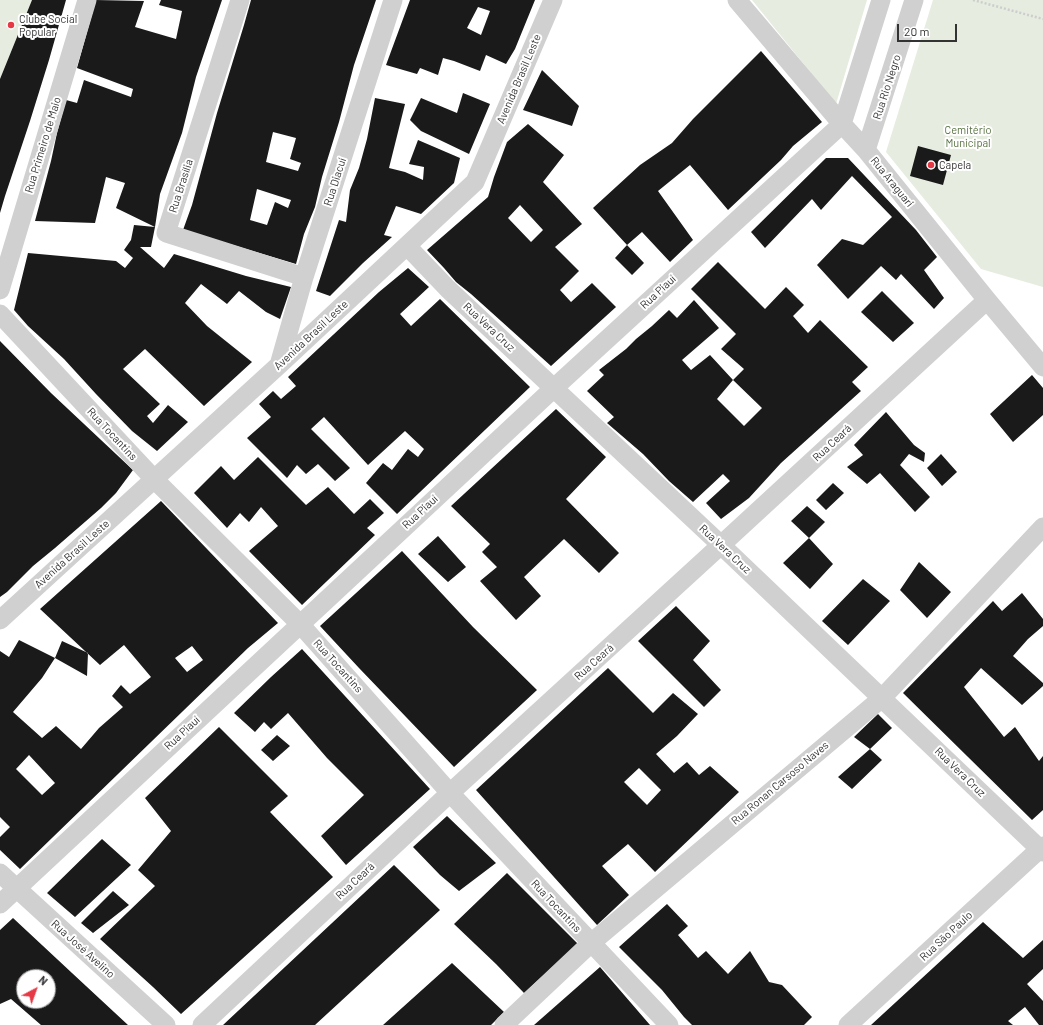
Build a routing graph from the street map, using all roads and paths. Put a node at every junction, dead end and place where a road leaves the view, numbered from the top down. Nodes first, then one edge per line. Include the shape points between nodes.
1 (87, 0) edge
2 (240, 0) edge
3 (393, 0) edge
4 (553, 0) edge
5 (737, 0) edge
6 (882, 0) edge
7 (914, 0) edge
8 (973, 0) edge
9 (1043, 19) edge
10 (842, 124) junction
11 (866, 150) junction
12 (407, 246) junction
13 (304, 277) junction
14 (0, 290) edge
15 (987, 300) junction
16 (0, 314) edge
17 (279, 365) junction
18 (1043, 366) edge
19 (554, 388) junction
20 (154, 479) junction
21 (1043, 527) edge
22 (721, 545) junction
23 (0, 620) edge
24 (300, 624) junction
25 (882, 698) junction
26 (450, 793) junction
27 (1042, 849) edge
28 (0, 873) edge
29 (16, 888) junction
30 (0, 904) edge
31 (592, 943) junction
32 (166, 1025) edge
33 (202, 1025) edge
34 (504, 1025) edge
35 (669, 1025) edge
36 (848, 1025) edge

1 - 14 street, Rua Primeiro de Maio
2 - 13 street, Rua Brasília via 166,233
3 - 13 street, Rua Diacuí
4 - 12 street, Avenida Brasil Leste via 476,182
5 - 10 street, Rua Araguari
6 - 10 street
7 - 11 street, Rua Rio Negro
8 - 9 path
10 - 11 street, Rua Araguari
10 - 19 street, Rua Piauí
11 - 15 street, Rua Araguari
12 - 17 street, Avenida Brasil Leste
12 - 19 street, Rua Vera Cruz via 448,289
13 - 17 street, Rua Diacuí
15 - 18 street, Rua Araguari
15 - 22 street, Rua Ceará
16 - 20 street, Rua Tocantins
17 - 20 street, Avenida Brasil Leste
19 - 22 street, Rua Vera Cruz
19 - 24 street, Rua Piauí
20 - 23 street, Avenida Brasil Leste
20 - 24 street, Rua Tocantins
21 - 25 street, Rua Ronan Carsoso Naves
22 - 25 street, Rua Vera Cruz
22 - 26 street, Rua Ceará
24 - 26 street, Rua Tocantins
24 - 29 street, Rua Piauí
25 - 27 street, Rua Vera Cruz
25 - 31 street, Rua Ronan Carsoso Naves
26 - 31 street, Rua Tocantins
26 - 33 street, Rua Ceará
27 - 36 street, Rua São Paulo
28 - 29 street, Rua José Avelino
29 - 30 street, Rua Piauí
29 - 32 street, Rua José Avelino
31 - 34 street, Rua Ronan Carsoso Naves
31 - 35 street, Rua Tocantins

